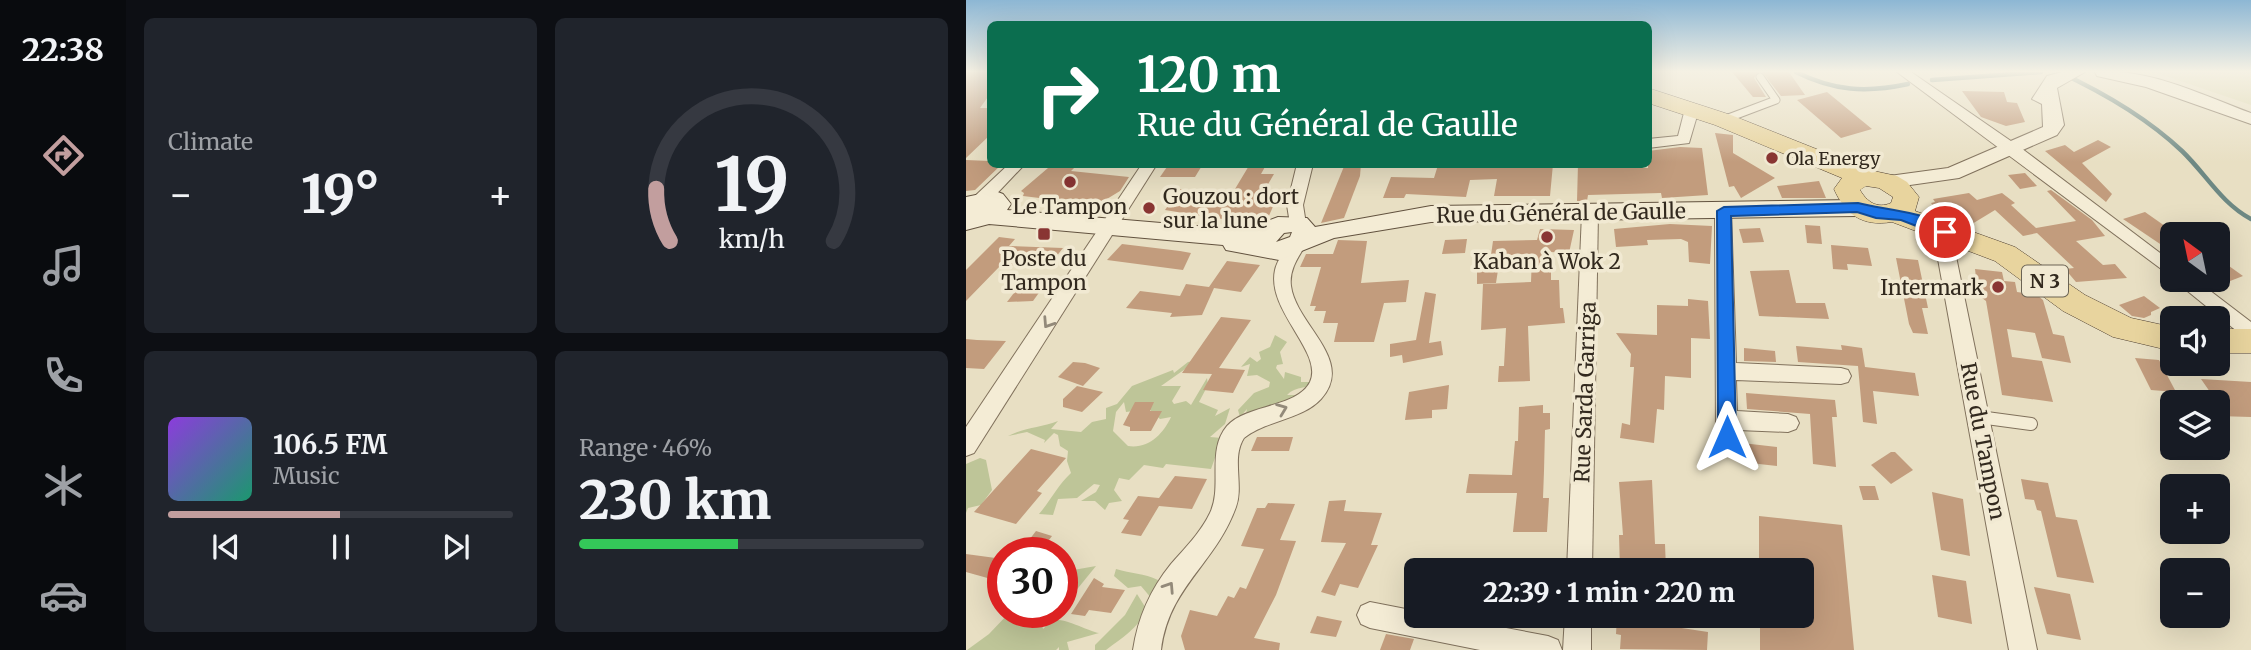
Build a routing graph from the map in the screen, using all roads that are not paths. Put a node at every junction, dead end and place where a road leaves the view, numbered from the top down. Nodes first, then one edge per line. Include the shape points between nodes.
1 (1671, 102) edge
2 (1770, 102) edge
3 (1946, 102) edge
4 (2050, 102) edge
5 (2207, 102) edge
6 (2223, 102) edge
7 (1692, 109) junction
8 (2251, 112) edge
9 (2251, 118) edge
10 (1723, 120) junction
11 (1652, 144) edge
12 (2008, 146) junction
13 (1014, 168) edge
14 (1148, 168) edge
15 (1304, 168) edge
16 (1880, 197) junction
17 (979, 208) edge
18 (1724, 211) junction
19 (1590, 213) junction
20 (1113, 225) junction
21 (1945, 232) junction
22 (1286, 236) junction
23 (2160, 262) edge
24 (2199, 292) edge
25 (2251, 332) edge
26 (2160, 336) edge
27 (2230, 341) edge
28 (2251, 341) edge
29 (1727, 371) junction
30 (1841, 376) dead end
31 (1979, 417) junction
32 (1788, 423) dead end
33 (2031, 424) dead end
34 (966, 446) edge
35 (1579, 558) edge
36 (1370, 615) dead end
37 (1578, 628) edge
38 (1147, 650) edge
39 (1548, 650) edge
40 (1577, 650) edge
41 (2022, 650) edge

1 - 7 main road, N 3
2 - 10 lane
3 - 12 street
4 - 12 street via 2054,125 2050,131
5 - 9 street
6 - 8 street
7 - 10 main road, N 3
7 - 11 street via 1684,140
10 - 16 main road, N 3 via 1808,157
12 - 16 street via 1952,174
12 - 23 street
13 - 17 street
14 - 20 street
15 - 22 street
16 - 18 main road, Rue du Général de Gaulle
16 - 21 main road, N 3
17 - 20 main road, Rue du Général de Gaulle
18 - 19 main road, Rue du Général de Gaulle
18 - 29 street
19 - 22 main road, Rue du Général de Gaulle via 1431,214
19 - 35 street, Rue Sarda Garriga
20 - 22 main road, Rue du Général de Gaulle
20 -> 34 street
21 - 26 main road, N 3 via 2005,254 2103,319
21 - 31 street, Rue du Tampon
38 -> 22 street via 1154,612 1168,585 1214,529 1226,503 1227,450 1235,432 1297,403 1322,379 1320,359 1282,291
24 - 25 street
27 - 28 main road
29 - 30 street
29 - 32 street via 1727,428
31 - 33 lane
31 - 41 street, Rue du Tampon
36 - 39 street
37 - 40 street

